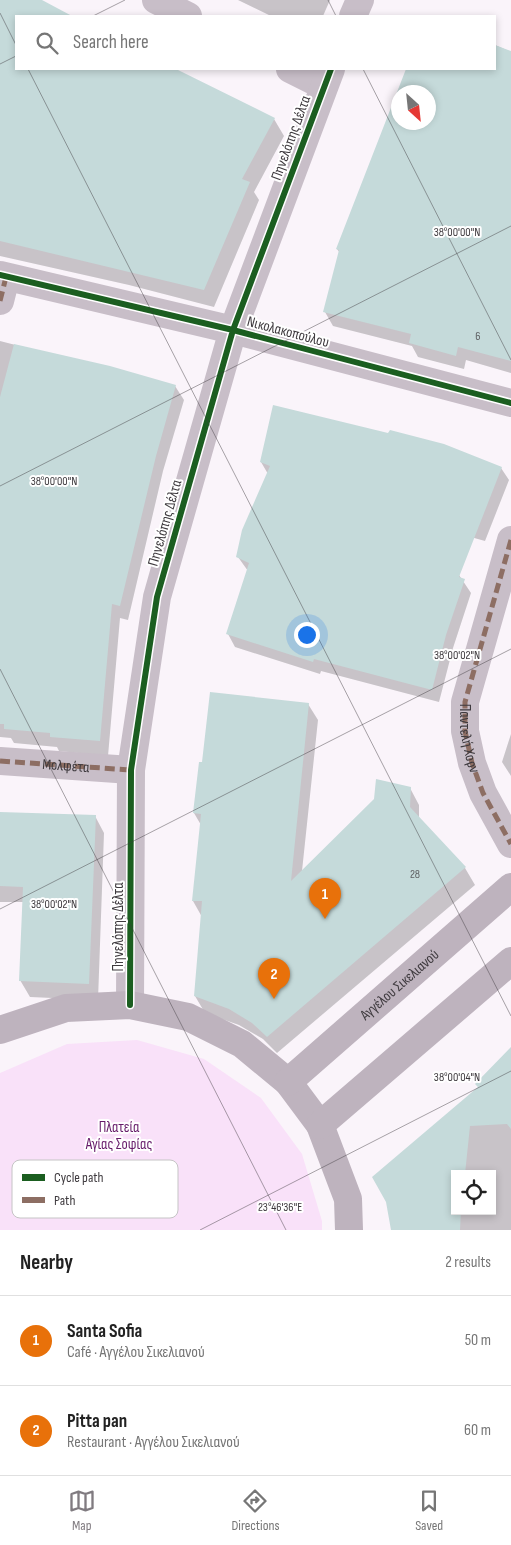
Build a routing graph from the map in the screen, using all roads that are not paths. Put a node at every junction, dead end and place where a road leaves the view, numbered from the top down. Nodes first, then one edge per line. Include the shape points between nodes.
1 (156, 0) edge
2 (360, 0) edge
3 (186, 15) edge
4 (354, 15) edge
5 (295, 70) edge
6 (327, 77) edge
7 (2, 284) edge
8 (233, 330) junction
9 (511, 403) edge
10 (511, 540) edge
11 (0, 760) edge
12 (131, 770) junction
13 (511, 844) edge
14 (511, 887) edge
15 (511, 961) edge
16 (130, 1005) junction
17 (0, 1030) edge
18 (288, 1082) junction
19 (320, 1125) junction
20 (349, 1230) edge

1 - 3 street
2 - 4 street
5 - 6 street
6 - 8 street, Πηνελόπης Δέλτα
7 - 8 street, Νικολακοπούλου
8 - 9 street, Νικολακοπούλου
8 - 12 street, Πηνελόπης Δέλτα via 157,597
10 - 13 street, Παντελή Χορν via 465,702 465,731 472,763 483,793
11 - 12 street, Μολφέτα
12 - 16 street, Πηνελόπης Δέλτα
14 - 18 street, Αγγέλου Σικελιανού
15 - 19 street
16 - 17 street via 66,1008
16 - 18 street via 188,1017 242,1044
18 - 19 street
19 - 20 street via 348,1199

